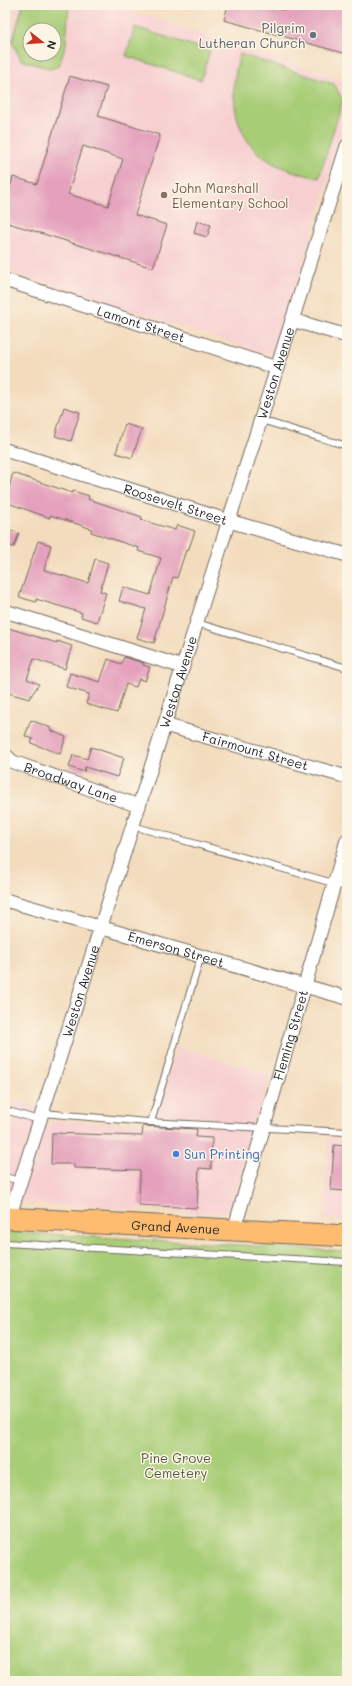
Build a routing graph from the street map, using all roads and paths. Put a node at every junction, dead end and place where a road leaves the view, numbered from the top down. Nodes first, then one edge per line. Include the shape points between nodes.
1 (347, 146) edge
2 (5, 280) edge
3 (292, 320) junction
4 (347, 336) edge
5 (277, 368) junction
6 (261, 420) junction
7 (347, 446) edge
8 (5, 450) edge
9 (229, 521) junction
10 (347, 556) edge
11 (5, 611) edge
12 (197, 623) junction
13 (183, 667) junction
14 (347, 668) edge
15 (165, 725) junction
16 (5, 755) edge
17 (347, 777) edge
18 (139, 806) junction
19 (133, 826) junction
20 (347, 840) edge
21 (334, 884) junction
22 (347, 887) edge
23 (5, 900) edge
24 (101, 928) junction
25 (201, 956) junction
26 (304, 986) junction
27 (347, 998) edge
28 (5, 1110) edge
29 (41, 1117) junction
30 (151, 1122) junction
31 (262, 1128) junction
32 (347, 1132) edge
33 (5, 1177) edge
34 (20, 1181) junction
35 (7, 1218) edge
36 (234, 1230) junction
37 (347, 1236) edge
38 (5, 1243) edge
39 (347, 1262) edge

1 - 3 street, Weston Avenue
2 - 5 street, Lamont Street
3 - 4 street
3 - 5 street, Weston Avenue
5 - 6 street, Weston Avenue
6 - 7 lane
6 - 9 street, Weston Avenue
8 - 9 street, Roosevelt Street
9 - 10 street, Roosevelt Street
9 - 12 street, Weston Avenue
11 - 13 street
12 - 13 street, Weston Avenue
12 - 14 lane
13 - 15 street, Weston Avenue
15 - 17 street, Fairmount Street
15 - 18 street, Weston Avenue
16 - 18 street, Broadway Lane via 13,762
18 - 19 street, Weston Avenue
19 - 21 lane
19 - 24 street, Weston Avenue
20 - 21 street, Fleming Street
21 - 22 lane
21 - 26 street, Fleming Street
23 - 24 street, Emerson Street
24 - 25 street, Emerson Street
24 - 29 street, Weston Avenue
25 - 26 street, Emerson Street
25 - 30 lane
26 - 27 street, Emerson Street
26 - 31 street, Fleming Street
28 - 29 lane
29 - 30 lane
29 - 34 street, Weston Avenue
30 - 31 lane
31 - 32 lane
31 - 36 street, Fleming Street
33 - 34 lane
34 - 35 street, Weston Avenue
35 - 36 main road, Grand Avenue
36 - 37 main road, Grand Avenue
38 - 39 lane

